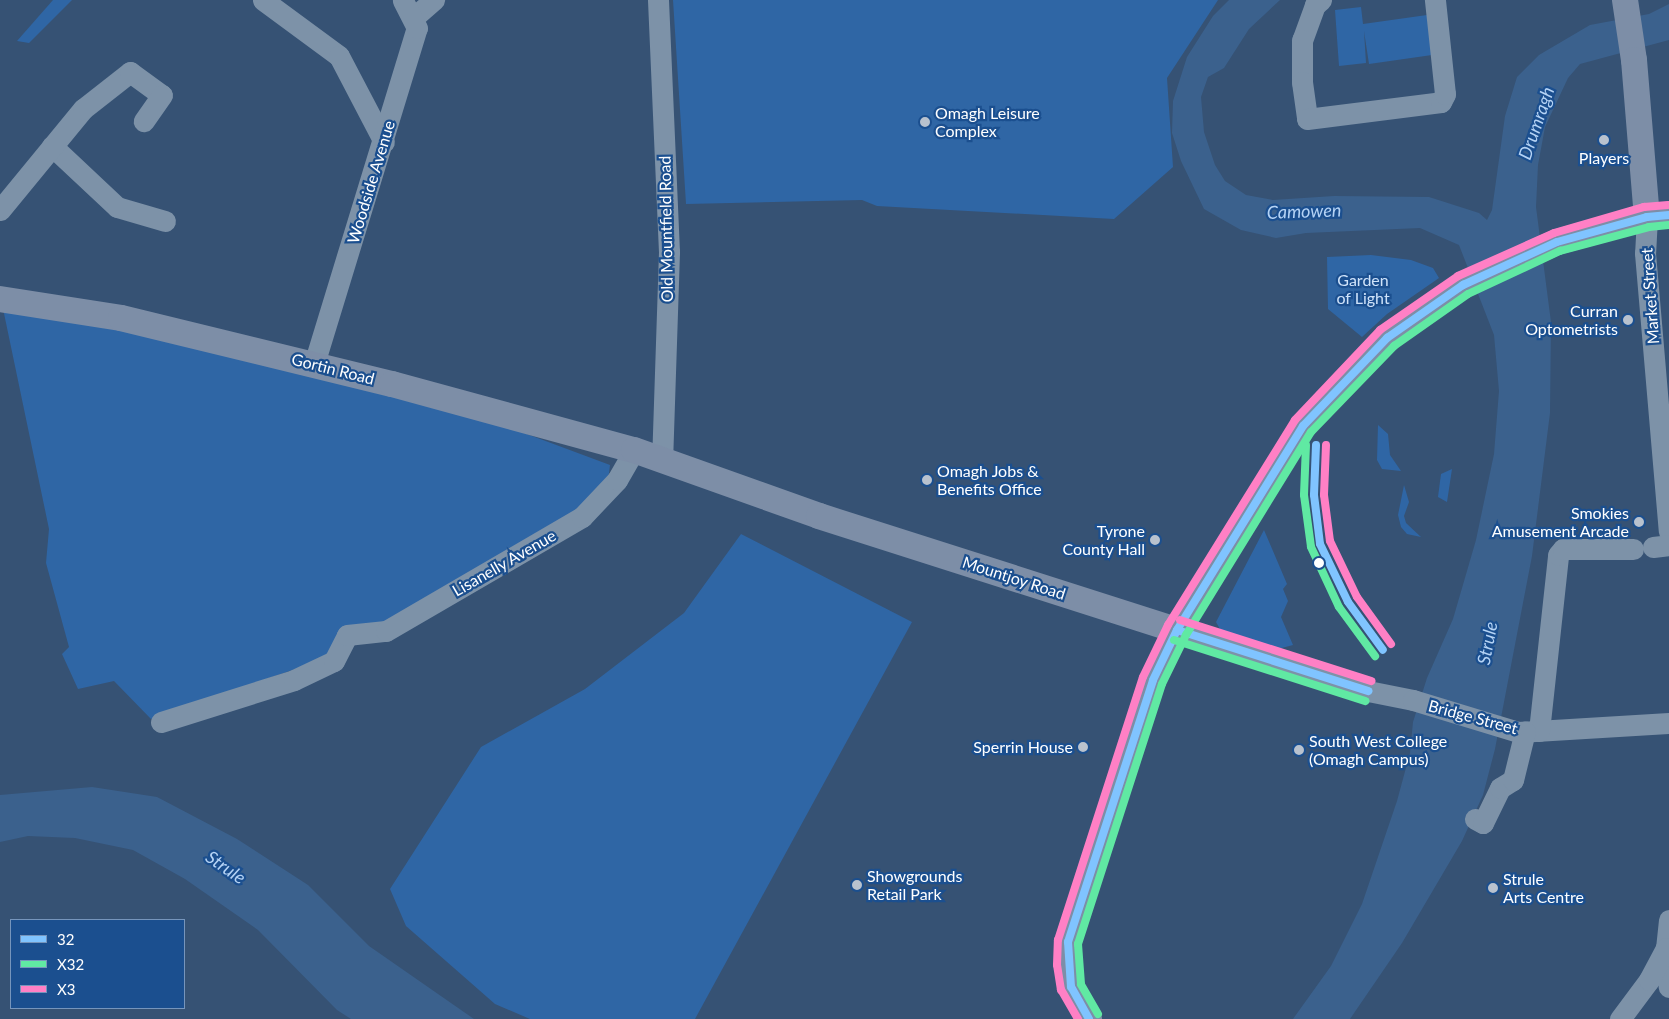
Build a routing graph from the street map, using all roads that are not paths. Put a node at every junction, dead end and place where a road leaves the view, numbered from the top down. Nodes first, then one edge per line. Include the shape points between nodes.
1 (263, 0) edge
2 (434, 0) edge
3 (658, 0) edge
4 (1321, 0) edge
5 (1434, 0) edge
6 (1625, 4) edge
7 (408, 9) edge
8 (144, 121) dead end
9 (384, 142) junction
10 (52, 146) junction
11 (0, 210) edge
12 (1658, 216) edge
13 (164, 222) dead end
14 (0, 299) edge
15 (314, 364) junction
16 (634, 450) junction
17 (662, 458) junction
18 (1669, 532) edge
19 (1652, 547) edge
20 (1177, 630) junction
21 (1368, 691) joint
22 (161, 722) dead end
23 (1669, 723) edge
24 (1528, 731) junction
25 (1476, 819) dead end
26 (1669, 920) edge
27 (1666, 948) junction
28 (1669, 987) edge
29 (1089, 1019) edge
30 (1620, 1019) edge

1 - 9 street via 339,56
2 - 7 street
3 - 17 street, Old Mountfield Road via 669,252
4 - 5 street via 1315,5 1302,40 1302,82 1307,119 1441,102 1445,94
6 - 12 main road, Market Street
7 - 9 street, Woodside Avenue via 417,28
8 - 10 street via 162,95 130,72 83,109
9 - 15 street, Woodside Avenue
10 - 11 street
10 - 13 street via 117,207
12 - 18 street, Market Street via 1645,253
12 - 20 main road via 1557,242 1464,285 1387,338 1302,426
14 - 15 main road, Gortin Road via 121,318
15 - 16 main road, Gortin Road
16 - 17 main road, Gortin Road
16 - 22 street, Lisanelly Avenue via 617,480 582,517 386,631 347,635 334,661 294,680
17 - 20 main road, Mountjoy Road via 819,516
19 - 24 street via 1563,549 1558,555
20 - 21 street, Mountjoy Road
20 - 29 main road via 1153,680 1068,942 1071,987
21 - 24 street, Bridge Street
23 - 24 street, Bridge Street
24 - 25 street via 1517,783 1500,788 1483,823
26 - 27 street
27 - 28 street
27 - 30 street via 1649,980

